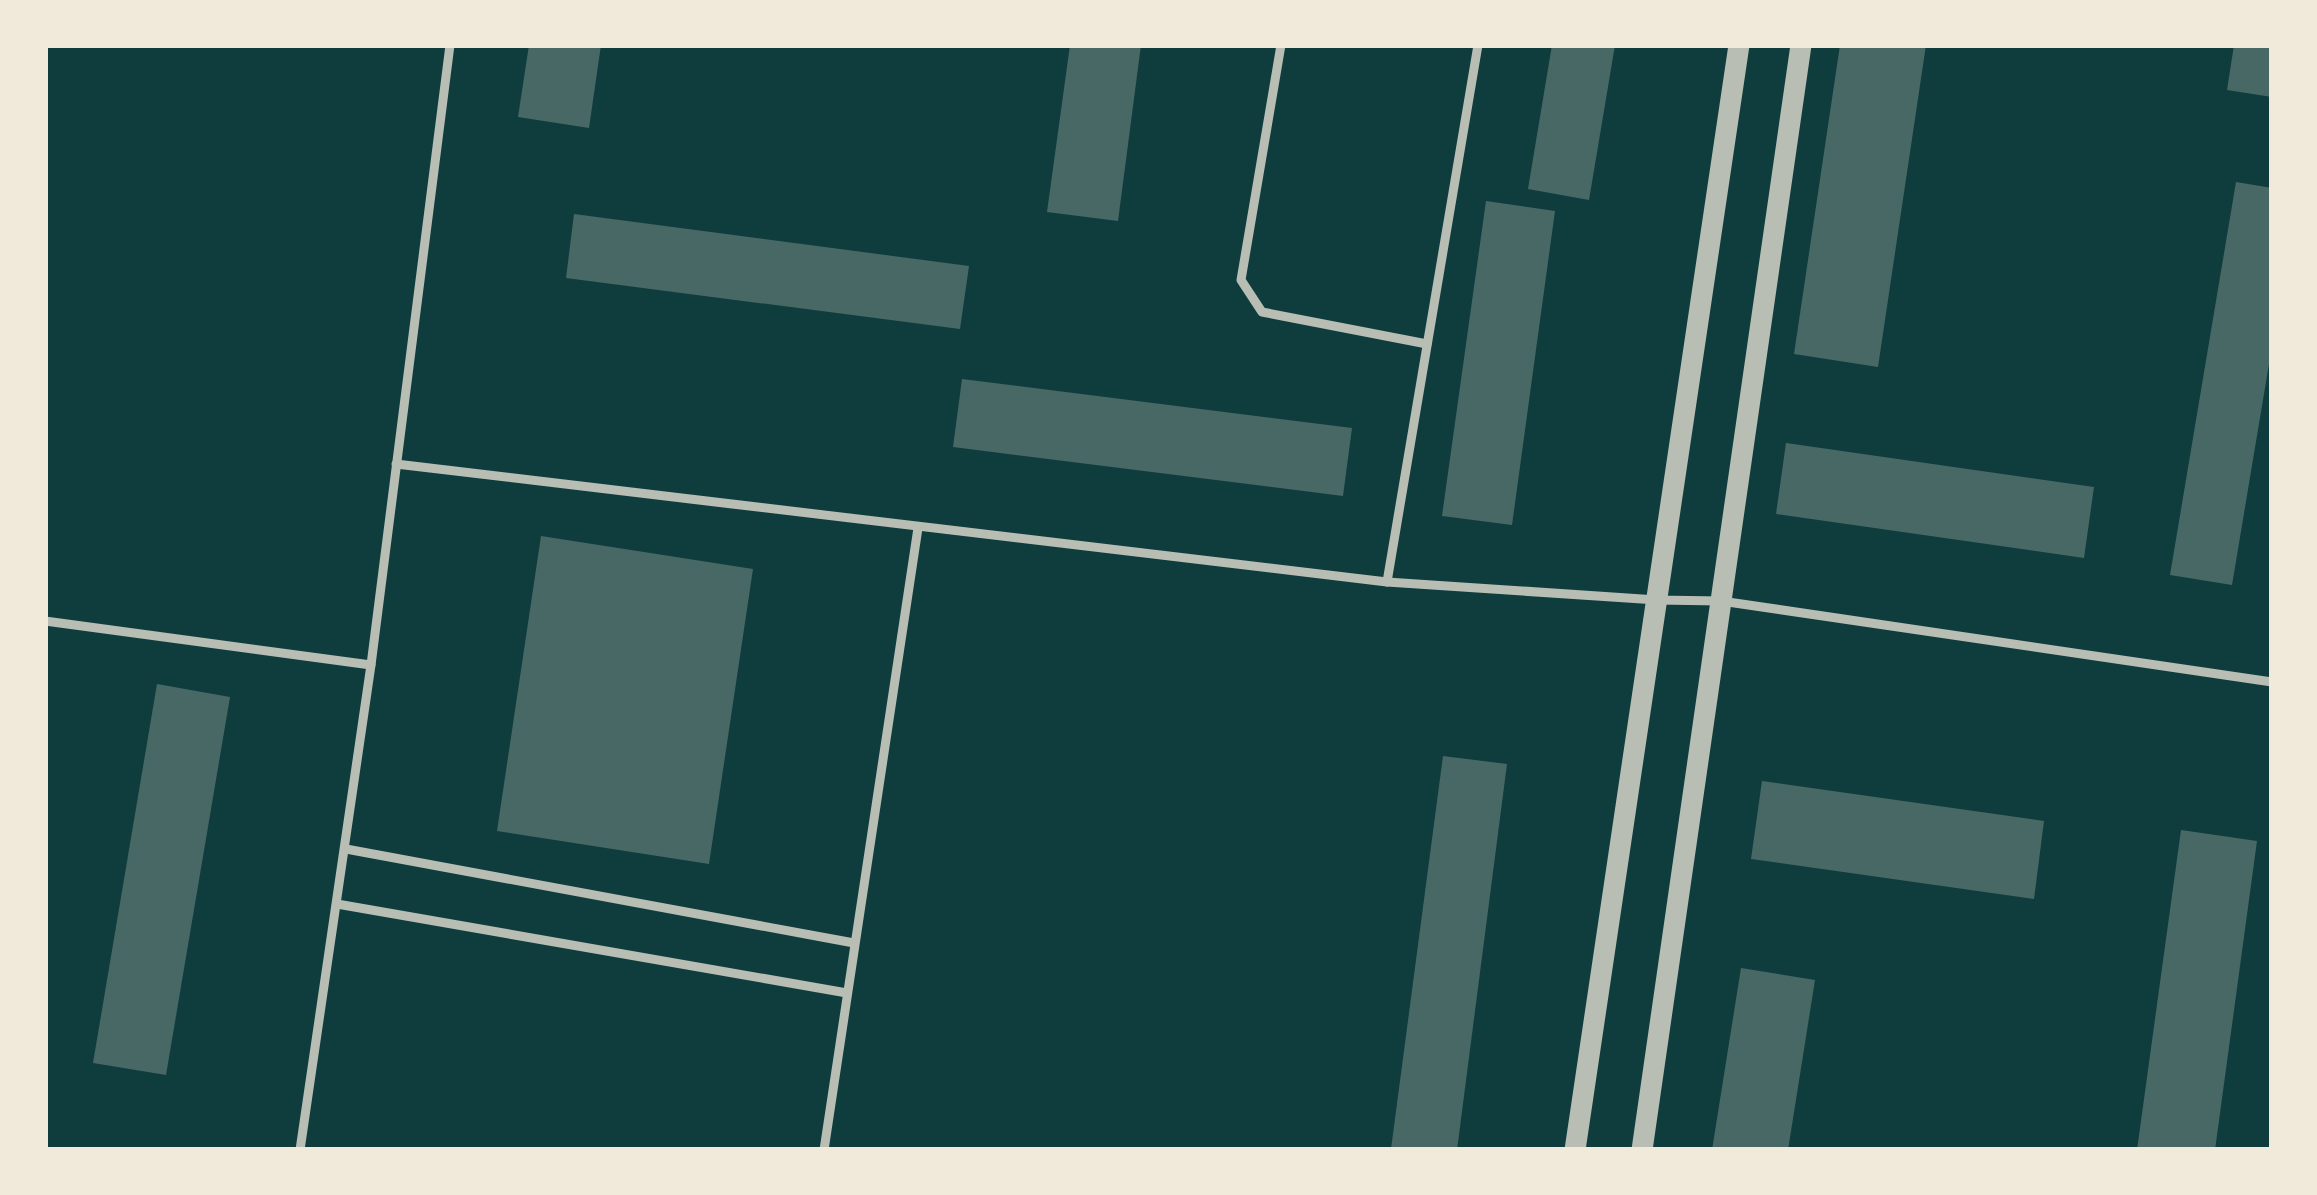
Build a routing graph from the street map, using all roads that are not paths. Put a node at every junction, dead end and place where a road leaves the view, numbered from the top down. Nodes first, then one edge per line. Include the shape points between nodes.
1 (450, 45) edge
2 (1281, 45) edge
3 (1478, 45) edge
4 (1739, 45) edge
5 (1801, 45) edge
6 (1427, 344) junction
7 (396, 464) junction
8 (918, 528) junction
9 (1387, 582) junction
10 (1657, 600) junction
11 (1721, 601) junction
12 (45, 621) edge
13 (371, 665) junction
14 (2272, 682) edge
15 (346, 849) junction
16 (337, 904) junction
17 (854, 943) junction
18 (848, 993) junction
19 (300, 1150) edge
20 (824, 1150) edge
21 (1575, 1150) edge
22 (1642, 1150) edge

1 - 7 lane
2 - 6 lane via 1241,280 1262,312
3 - 6 lane
4 - 10 street
5 - 11 street
6 - 9 lane
7 - 8 lane
7 - 13 lane
8 - 9 lane
8 - 17 lane
9 - 10 lane
10 - 11 lane
10 - 21 street
11 - 14 lane
11 - 22 street
12 - 13 lane
13 - 15 lane
15 - 16 lane
15 - 17 lane
16 - 18 lane
16 - 19 lane
17 - 18 lane
18 - 20 lane

